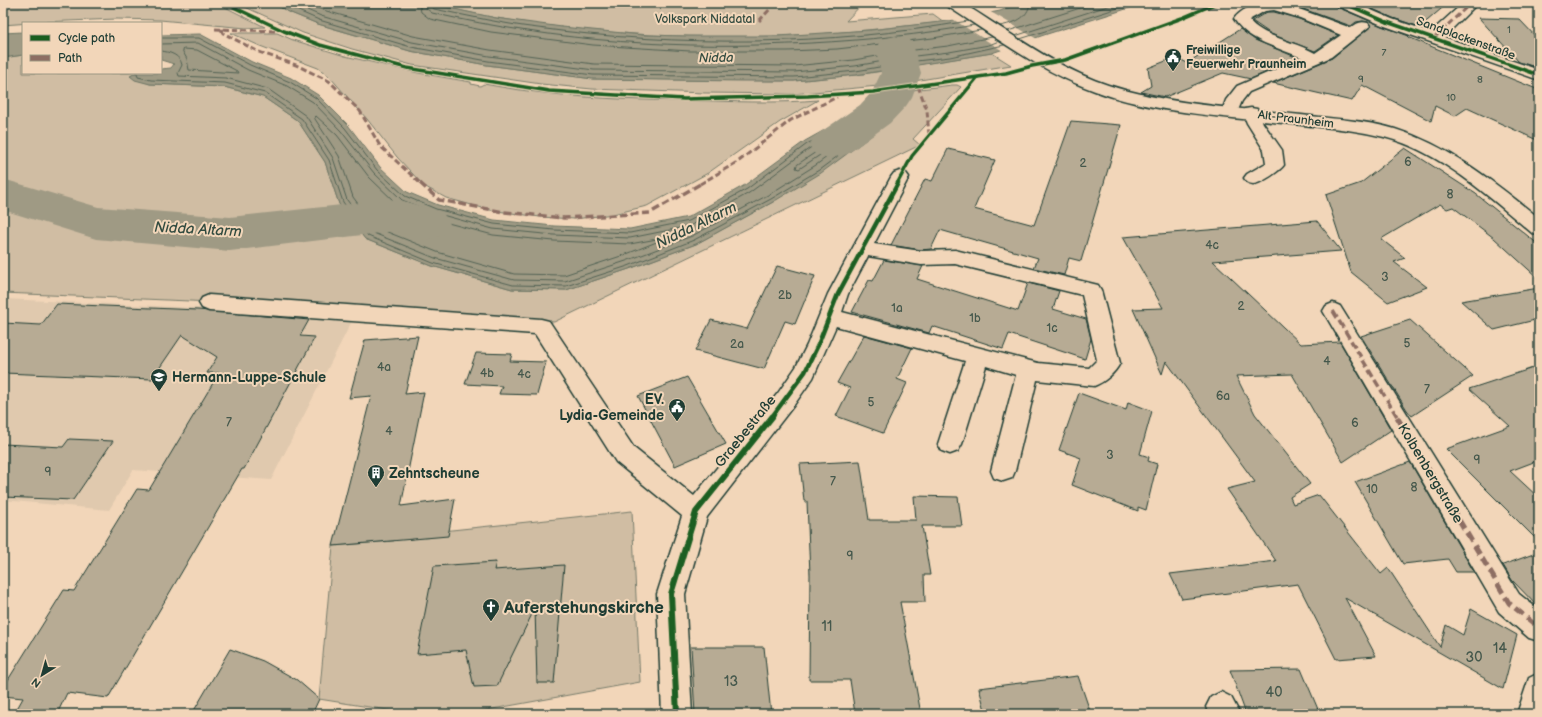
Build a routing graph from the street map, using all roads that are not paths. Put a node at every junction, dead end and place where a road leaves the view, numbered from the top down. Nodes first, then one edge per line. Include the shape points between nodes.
1 (1343, 3) edge
2 (1471, 3) edge
3 (953, 4) edge
4 (1387, 22) junction
5 (1351, 35) junction
6 (1435, 37) junction
7 (1314, 59) junction
8 (1539, 75) edge
9 (1230, 111) junction
10 (1251, 113) junction
11 (900, 177) dead end
12 (1253, 178) dead end
13 (1539, 228) edge
14 (862, 248) junction
15 (209, 303) dead end
16 (1333, 311) dead end
17 (829, 316) junction
18 (978, 356) junction
19 (1028, 370) junction
20 (950, 444) dead end
21 (1002, 471) dead end
22 (696, 512) junction
23 (1539, 628) edge
24 (1539, 688) edge
25 (677, 714) edge
26 (1532, 714) edge

1 - 4 street, Sandplackenstraße
2 - 6 street
3 - 9 street, Alt-Praunheim via 1033,54 1101,88 1172,105
4 - 5 street via 1373,21
4 - 6 street, Sandplackenstraße
5 - 7 street via 1326,54
5 - 7 street via 1345,30 1278,7 1267,6 1241,18 1252,30
6 - 8 street, Sandplackenstraße
7 - 9 street via 1243,89 1234,100
9 - 10 street, Alt-Praunheim
10 - 12 street via 1273,150 1275,165
10 - 13 street, Alt-Praunheim via 1341,124 1416,142 1441,155 1491,189
11 - 14 street, Graebestraße
14 - 17 street, Graebestraße
14 - 19 street via 921,258 955,257 1092,290 1109,363 1094,377
15 - 22 street via 541,326 625,455
16 - 23 street, Kolbenbergstraße via 1509,603
17 - 18 street
17 - 22 street, Graebestraße via 805,372
18 - 19 street
18 - 20 street
19 - 21 street
22 - 25 street, Graebestraße via 671,594
24 - 26 street

